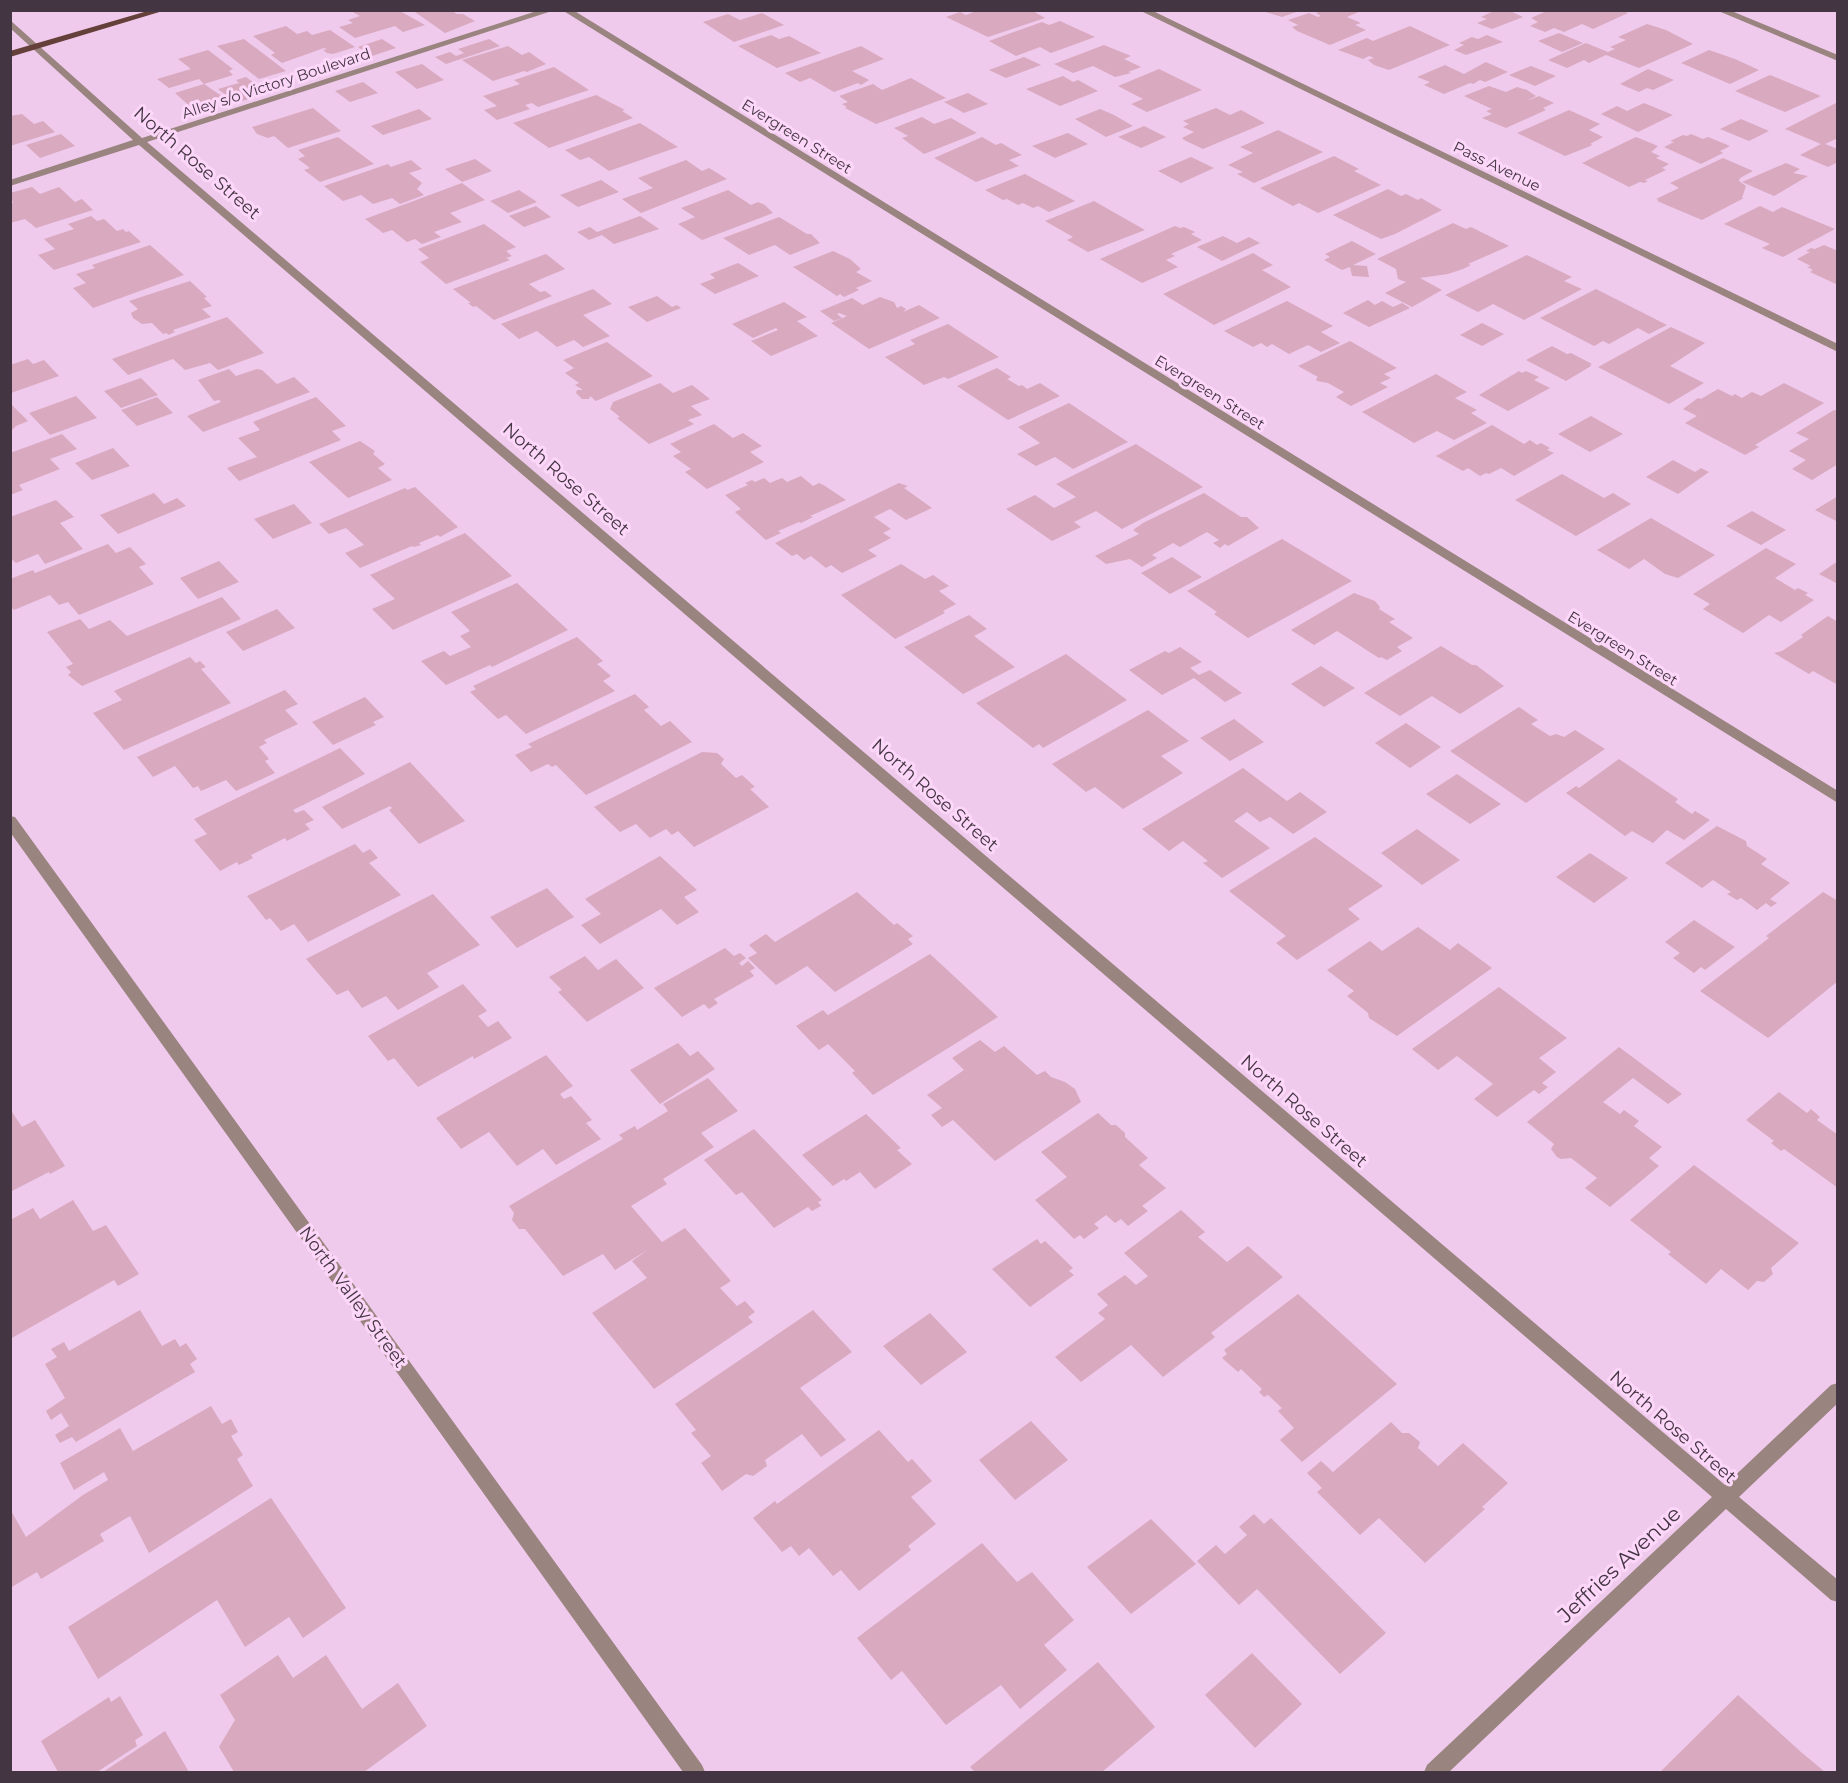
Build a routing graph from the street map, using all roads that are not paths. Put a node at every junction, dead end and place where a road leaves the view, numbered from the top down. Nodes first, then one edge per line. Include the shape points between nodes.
1 (162, 10) edge
2 (551, 10) edge
3 (566, 10) edge
4 (1143, 10) edge
5 (1719, 10) edge
6 (10, 23) edge
7 (37, 46) junction
8 (10, 54) edge
9 (1838, 57) edge
10 (141, 142) junction
11 (10, 183) edge
12 (1838, 349) edge
13 (1838, 798) edge
14 (10, 821) edge
15 (1838, 1391) edge
16 (1725, 1497) junction
17 (1838, 1593) edge
18 (695, 1773) edge
19 (1434, 1773) edge

1 - 7 main road
2 - 10 street, Alley s/o Victory Boulevard
3 - 13 street, Evergreen Street
4 - 12 street, Pass Avenue
5 - 9 street
6 - 7 street, North Rose Street
7 - 8 main road
7 - 10 street, North Rose Street
10 - 11 street, Alley s/o Victory Boulevard
10 - 16 street, North Rose Street
14 - 18 street, North Valley Street
15 - 16 street, Jeffries Avenue
16 - 17 street, North Rose Street
16 - 19 street, Jeffries Avenue

